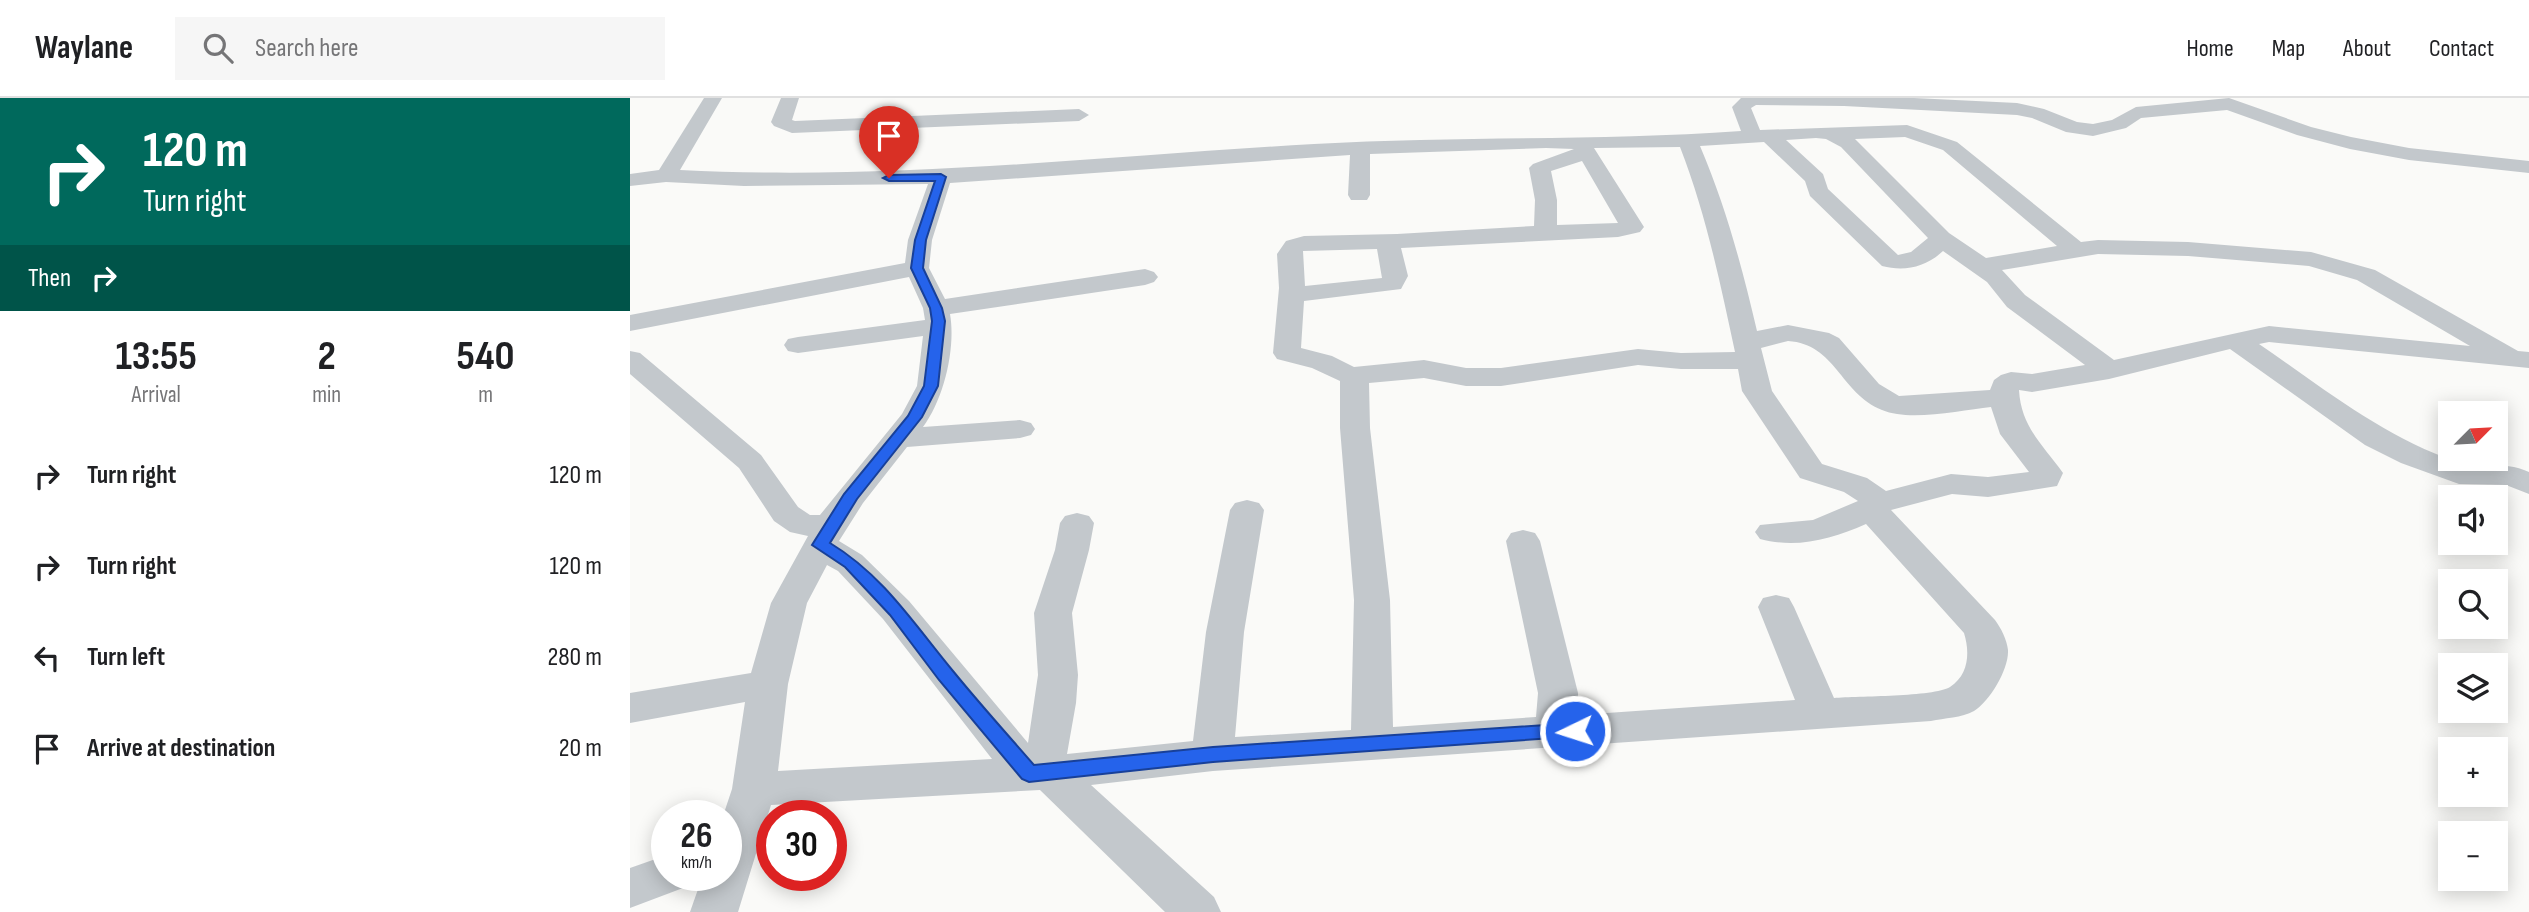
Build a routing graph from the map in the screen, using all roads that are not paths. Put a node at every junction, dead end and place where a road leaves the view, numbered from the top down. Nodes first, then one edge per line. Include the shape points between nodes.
1 (713, 98) edge
2 (790, 98) edge
3 (1079, 115) dead end
4 (1831, 134) junction
5 (1761, 136) junction
6 (1688, 141) junction
7 (1583, 147) junction
8 (1360, 149) junction
9 (2529, 167) edge
10 (666, 176) junction
11 (941, 177) junction
12 (630, 180) edge
13 (1359, 195) dead end
14 (1545, 232) junction
15 (1941, 238) junction
16 (1388, 242) junction
17 (2077, 251) junction
18 (1981, 266) junction
19 (917, 268) junction
20 (1145, 277) dead end
21 (1292, 295) junction
22 (937, 317) junction
23 (630, 323) edge
24 (2235, 340) junction
25 (798, 345) dead end
26 (1749, 353) junction
27 (630, 359) edge
28 (2520, 360) edge
29 (2109, 370) junction
30 (1354, 376) junction
31 (2004, 397) junction
32 (1020, 429) dead end
33 (898, 438) junction
34 (2529, 484) edge
35 (1875, 505) junction
36 (1247, 510) dead end
37 (1077, 523) dead end
38 (1772, 533) dead end
39 (825, 536) junction
40 (1523, 541) dead end
41 (1776, 607) dead end
42 (768, 684) junction
43 (630, 708) edge
44 (1821, 714) junction
45 (1549, 732) junction
46 (1372, 744) junction
47 (1213, 755) junction
48 (1041, 773) junction
49 (754, 789) junction
50 (742, 819) edge
51 (651, 880) edge
52 (630, 887) edge
53 (719, 891) edge
54 (714, 912) edge
55 (1197, 912) edge

1 - 10 street
2 - 3 street via 781,121 792,127
4 - 5 street
4 - 15 street via 1848,143
4 - 17 street via 1907,131 1950,146
5 - 6 street
5 - 9 street via 1741,107 1751,99 2017,109 2060,125 2093,130 2119,124 2136,113 2229,104 2350,143
5 - 15 street via 1815,179 1818,191 1891,261 1927,254
6 - 7 street
6 - 26 street via 1725,244
7 - 8 street
7 - 14 street via 1540,168
7 - 14 street via 1632,227
8 - 11 street
8 - 13 street
10 - 11 street via 744,180
10 - 12 street
11 - 19 street via 920,240
14 - 16 street
15 - 18 street
16 - 21 street via 1395,276 1392,284
16 - 21 street via 1294,246 1289,254
17 - 18 street
17 - 28 street via 2188,249 2311,258 2366,275
18 - 29 street via 2016,301
19 - 22 street
19 - 23 street
20 - 22 street
21 - 30 street via 1287,353
22 - 25 street
22 - 33 street via 931,386
24 - 28 street via 2287,334
24 - 29 street
24 - 34 street via 2376,438 2412,457 2459,474 2512,476
26 - 30 street via 1681,361 1638,358 1501,377 1466,377 1424,369
26 - 31 street via 1755,340 1803,334 1829,344 1870,390 1900,406
26 - 35 street via 1757,391 1811,471 1868,489
27 - 39 street via 750,462 786,514
29 - 31 street via 2044,382 2008,382
30 - 46 street via 1372,600
31 - 35 street via 2005,414 2015,435 2047,473 2046,479 2003,486 1943,485
32 - 33 street
33 - 39 street
35 - 38 street via 1805,535
35 - 44 street via 1982,629 1989,652 1986,665 1977,686 1959,701
36 - 47 street via 1231,583
37 - 48 street via 1053,612 1056,703
39 - 42 street via 789,603
39 - 48 street via 896,610 946,675
40 - 45 street via 1558,693 1558,714
41 - 44 street
42 - 43 street
42 - 49 street
44 - 45 street
45 - 46 street
46 - 47 street
47 - 48 street
48 - 49 street
48 - 55 street
49 - 50 street
51 - 52 street
53 - 54 street

